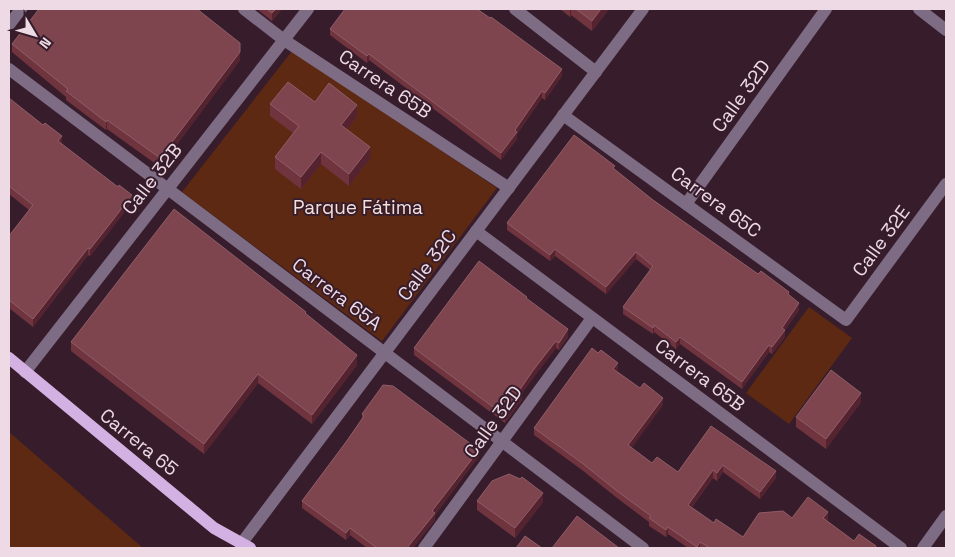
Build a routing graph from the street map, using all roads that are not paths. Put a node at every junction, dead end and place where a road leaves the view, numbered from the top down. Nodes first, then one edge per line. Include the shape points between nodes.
1 (21, 9) edge
2 (244, 9) edge
3 (308, 9) edge
4 (515, 9) edge
5 (643, 9) edge
6 (826, 9) edge
7 (919, 9) edge
8 (9, 25) edge
9 (946, 30) edge
10 (284, 40) junction
11 (9, 69) edge
12 (596, 72) junction
13 (563, 115) junction
14 (946, 184) edge
15 (509, 188) junction
16 (168, 189) junction
17 (686, 204) junction
18 (476, 231) junction
19 (592, 318) junction
20 (846, 320) joint
21 (384, 353) junction
22 (9, 358) edge
23 (26, 372) junction
24 (502, 442) junction
25 (946, 516) edge
26 (245, 546) edge
27 (424, 548) edge
28 (643, 548) edge
29 (901, 548) edge
30 (923, 548) edge

1 - 8 street
2 - 10 street, Carrera 65B
3 - 10 street, Calle 32B
4 - 12 street
5 - 12 street, Calle 32C
6 - 17 street, Calle 32D
7 - 9 street
10 - 15 street, Carrera 65B
10 - 16 street, Calle 32B
11 - 16 street, Carrera 65A
12 - 13 street, Calle 32C
13 - 15 street, Calle 32C
13 - 17 street, Carrera 65C
14 - 20 street, Calle 32E
15 - 18 street, Calle 32C
16 - 21 street, Carrera 65A
16 - 23 street, Calle 32B
17 - 20 street, Carrera 65C
18 - 19 street, Carrera 65B
18 - 21 street, Calle 32C
19 - 24 street, Calle 32D
19 - 29 street, Carrera 65B
21 - 24 street, Carrera 65A
21 - 26 street, Calle 32C
22 - 23 main road, Carrera 65
23 - 26 main road, Carrera 65 via 214,528
24 - 27 street, Calle 32D
24 - 28 street, Carrera 65A
25 - 30 street

